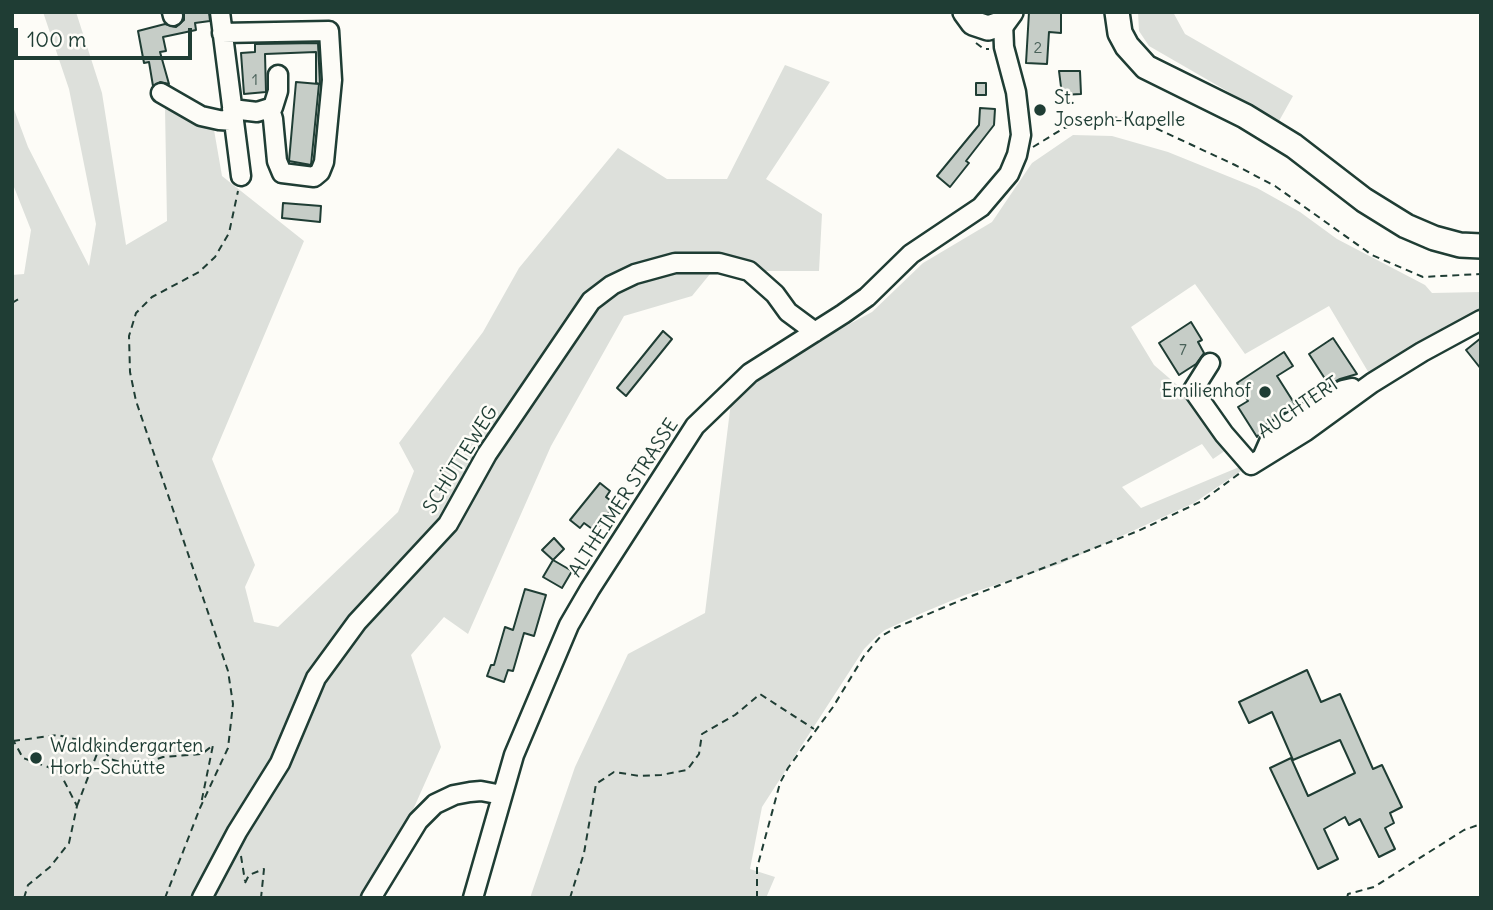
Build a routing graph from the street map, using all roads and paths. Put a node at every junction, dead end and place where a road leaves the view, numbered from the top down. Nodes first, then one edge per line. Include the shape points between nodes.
1 (220, 12) edge
2 (965, 12) edge
3 (1117, 12) edge
4 (1001, 21) edge
5 (222, 33) junction
6 (278, 75) dead end
7 (160, 93) dead end
8 (270, 109) junction
9 (233, 115) junction
10 (1017, 155) junction
11 (241, 176) joint
12 (1481, 246) edge
13 (1481, 274) edge
14 (22, 297) dead end
15 (12, 303) edge
16 (788, 312) junction
17 (1481, 320) edge
18 (815, 332) junction
19 (792, 345) junction
20 (1210, 363) dead end
21 (1256, 462) junction
22 (815, 730) junction
23 (13, 740) edge
24 (100, 746) junction
25 (502, 795) junction
26 (77, 806) junction
27 (200, 808) junction
28 (1481, 824) edge
29 (245, 883) dead end
30 (1348, 896) edge
31 (24, 898) edge
32 (165, 898) edge
33 (202, 898) edge
34 (261, 898) edge
35 (371, 898) edge
36 (473, 898) edge
37 (570, 898) edge
38 (757, 898) edge

1 - 5 street
2 - 4 main road via 973,23
3 - 12 main road via 1119,33 1146,67 1245,116 1406,226 1460,245
4 - 10 street, ALTHEIMER STRASSE via 1019,112
5 - 8 street via 329,31 332,80 320,173 314,177 282,173
5 - 9 street
6 - 8 street
7 - 9 street via 201,116 219,120
8 - 9 street
9 - 11 street
10 - 13 path via 1064,128 1108,117 1136,120 1275,186 1372,255 1423,277
10 - 18 street, ALTHEIMER STRASSE via 1009,174 981,207 911,254 867,297
11 - 27 path via 229,233 215,257 200,272 152,297 136,313 129,337 136,401 228,671 233,704 228,748
14 - 15 path
16 - 18 street, SCHÜTTEWEG
16 - 19 street
16 - 33 street, SCHÜTTEWEG via 749,271 719,263 676,263 635,274 591,300 487,454 448,524 357,622 316,678 280,763
17 - 21 street, AUCHTERT via 1372,383
18 - 19 street, ALTHEIMER STRASSE
19 - 25 street, ALTHEIMER STRASSE via 750,373 695,426 679,449 569,625 514,755
20 - 21 street, AUCHTERT via 1193,390
21 - 22 path via 1202,501 1138,531 880,637
22 - 37 path via 760,694 702,734 699,754 687,770 640,776 614,772 596,784
22 - 38 path via 775,796 757,868
23 - 24 path via 57,736
23 - 26 path via 23,758 58,771
24 - 26 path
24 - 27 path via 110,759 135,766 163,757 202,754 213,745
25 - 35 street via 470,792 435,804 418,821
25 - 36 street, ALTHEIMER STRASSE
26 - 31 path via 69,843 28,885
27 - 32 path
28 - 30 path via 1374,887
29 - 34 path via 249,875 264,870

